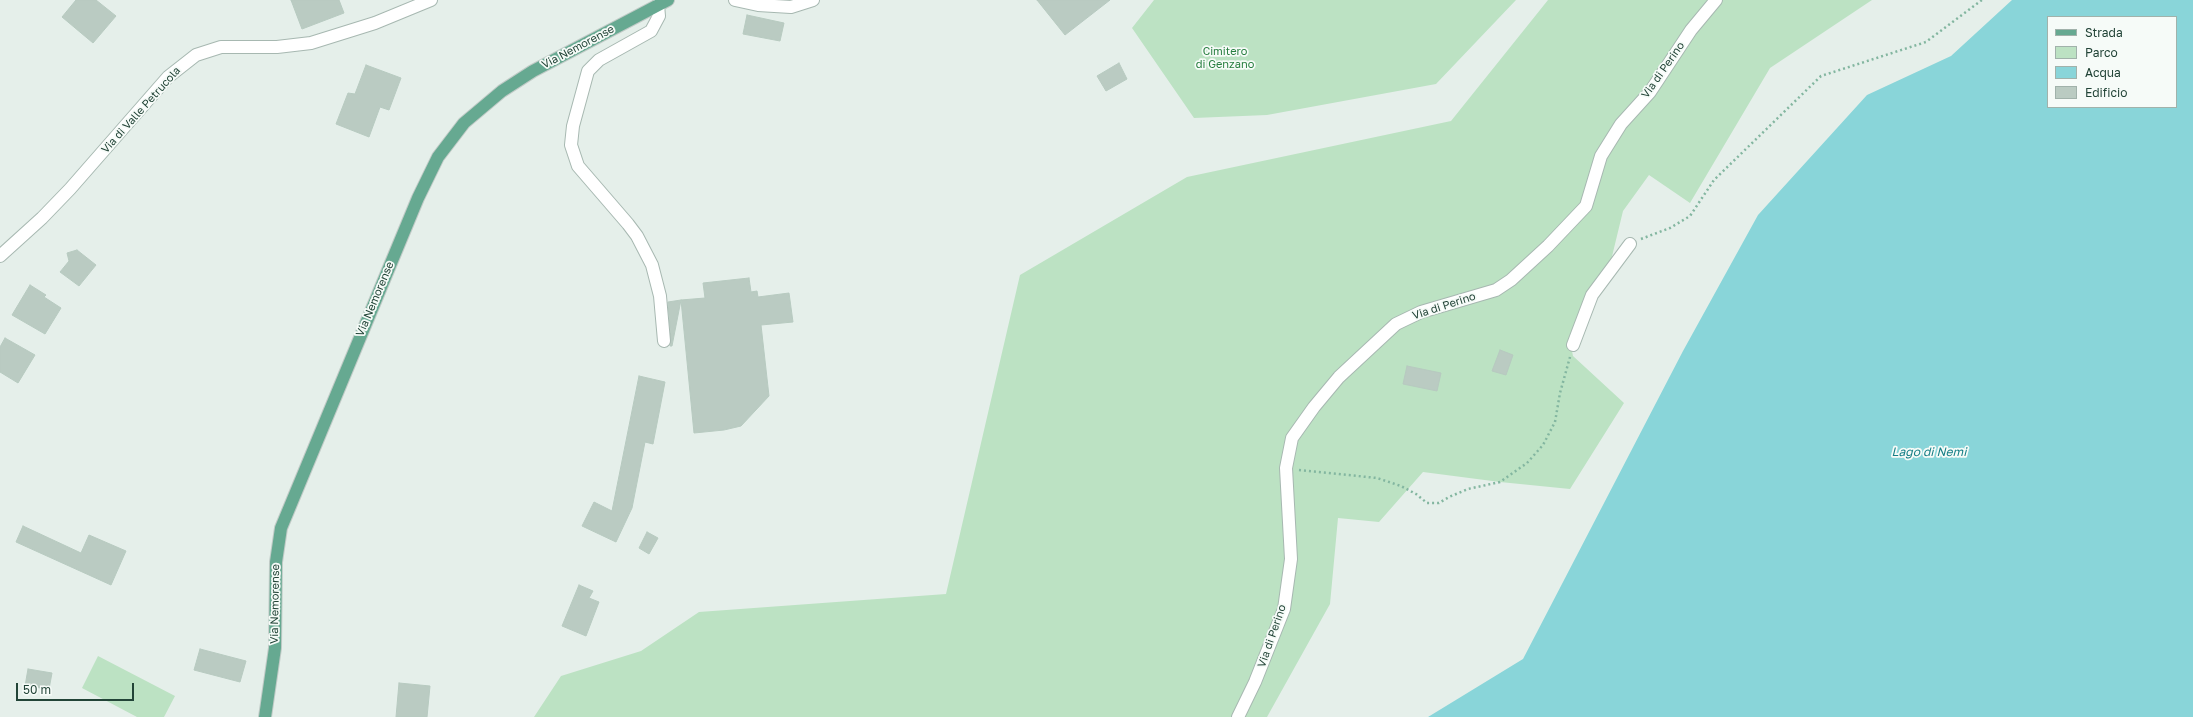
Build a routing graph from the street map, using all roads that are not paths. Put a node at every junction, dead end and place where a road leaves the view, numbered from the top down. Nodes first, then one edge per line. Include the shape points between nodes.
1 (431, 0) edge
2 (735, 0) edge
3 (813, 0) edge
4 (1716, 0) edge
5 (663, 3) edge
6 (1630, 244) road end
7 (0, 256) edge
8 (664, 342) dead end
9 (1573, 345) road end
10 (264, 717) edge
11 (1238, 717) edge

1 - 7 street, Via di Valle Petrucola via 381,21 316,42 277,47 221,47 196,55 168,77 70,189
2 - 3 street via 758,5 790,6
4 - 11 street, Via di Perino via 1691,30 1650,92 1621,124 1601,156 1586,206 1570,223 1511,280 1496,290 1421,312 1396,324 1339,377 1292,438 1286,468 1291,559 1284,609
5 - 8 street via 651,31 599,60 588,71 573,126 571,145 578,166 628,224 650,260 660,296
5 - 10 main road, Via Nemorense via 533,71 490,99 464,123 438,157 412,212 281,528 277,550 275,648
6 - 9 street via 1592,295

